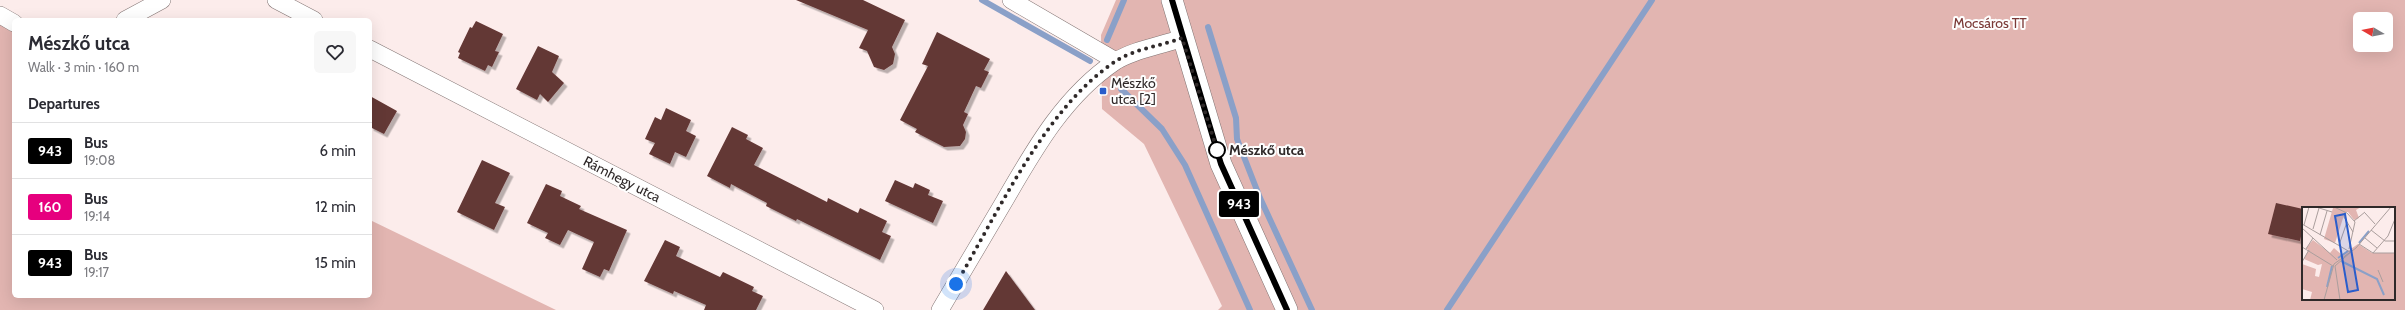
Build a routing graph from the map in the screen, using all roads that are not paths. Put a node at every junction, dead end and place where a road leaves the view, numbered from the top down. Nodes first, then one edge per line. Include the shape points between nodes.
1 (162, 0) edge
2 (276, 0) edge
3 (1011, 0) edge
4 (1172, 0) edge
5 (0, 15) edge
6 (129, 18) edge
7 (310, 18) edge
8 (12, 22) edge
9 (1182, 38) junction
10 (372, 50) edge
11 (1116, 61) junction
12 (875, 310) edge
13 (940, 310) edge
14 (1287, 310) edge

1 - 6 street
2 - 7 street
3 - 11 street
4 - 9 street
5 - 8 street
9 - 11 street
9 - 14 street via 1221,164
10 - 12 street, Rámhegy utca
11 - 13 street via 1074,96 1052,123

